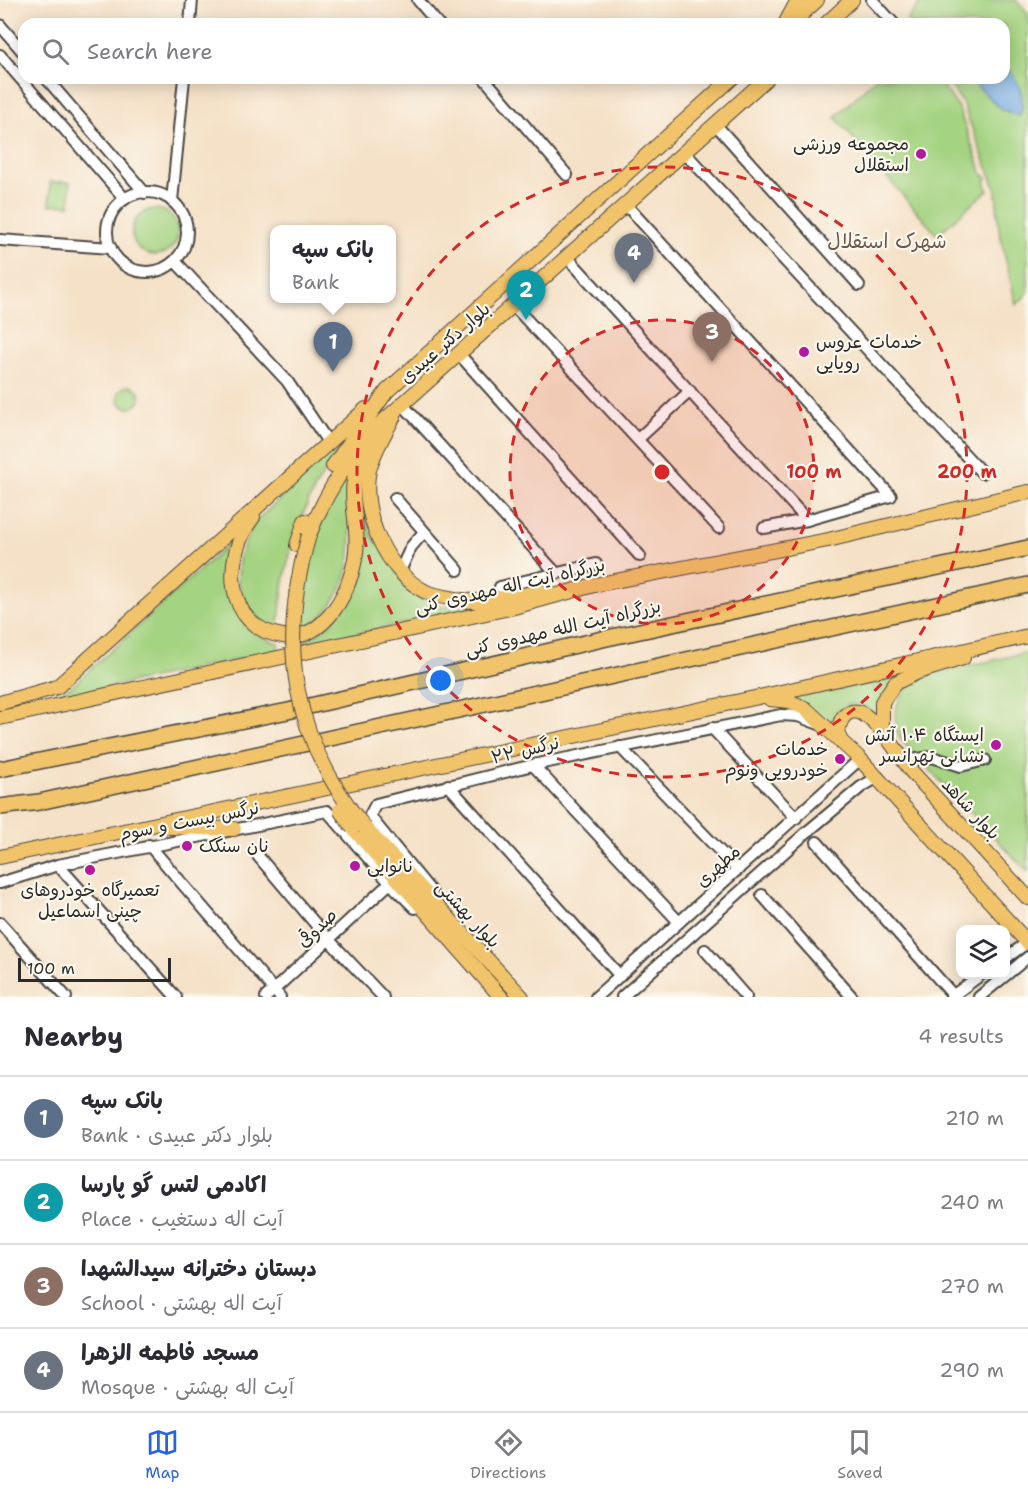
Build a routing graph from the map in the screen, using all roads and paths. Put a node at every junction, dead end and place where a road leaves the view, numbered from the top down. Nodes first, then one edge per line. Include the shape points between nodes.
1 (192, 0) edge
2 (418, 0) edge
3 (798, 0) edge
4 (817, 0) edge
5 (872, 0) edge
6 (850, 1) edge
7 (190, 18) edge
8 (433, 18) edge
9 (788, 18) edge
10 (798, 18) edge
11 (832, 18) edge
12 (888, 18) edge
13 (0, 25) edge
14 (18, 46) edge
15 (0, 55) edge
16 (18, 76) edge
17 (25, 84) edge
18 (51, 84) edge
19 (183, 84) edge
20 (489, 84) edge
21 (725, 84) edge
22 (760, 84) edge
23 (716, 125) junction
24 (685, 153) junction
25 (567, 175) dead end
26 (145, 193) junction
27 (125, 199) junction
28 (172, 201) junction
29 (627, 206) junction
30 (0, 240) edge
31 (111, 248) junction
32 (568, 258) junction
33 (175, 261) junction
34 (859, 285) dead end
35 (514, 306) junction
36 (459, 354) junction
37 (387, 391) junction
38 (690, 391) junction
39 (400, 408) junction
40 (378, 426) junction
41 (638, 439) junction
42 (328, 442) junction
43 (982, 473) dead end
44 (1028, 492) edge
45 (270, 494) junction
46 (395, 498) dead end
47 (807, 520) junction
48 (719, 528) dead end
49 (764, 528) dead end
50 (423, 533) junction
51 (411, 547) junction
52 (1028, 548) edge
53 (387, 555) junction
54 (640, 556) dead end
55 (596, 564) dead end
56 (458, 570) dead end
57 (400, 571) junction
58 (556, 573) junction
59 (594, 585) junction
60 (1028, 585) edge
61 (500, 587) dead end
62 (1028, 636) edge
63 (1001, 642) junction
64 (759, 697) junction
65 (0, 703) edge
66 (0, 708) edge
67 (23, 713) junction
68 (0, 718) edge
69 (712, 728) junction
70 (825, 728) junction
71 (882, 730) junction
72 (841, 742) junction
73 (620, 747) junction
74 (860, 759) junction
75 (985, 760) dead end
76 (903, 761) junction
77 (533, 765) junction
78 (0, 769) edge
79 (878, 777) junction
80 (839, 779) junction
81 (448, 785) junction
82 (853, 794) junction
83 (0, 807) edge
84 (796, 818) junction
85 (149, 826) junction
86 (359, 828) junction
87 (234, 829) junction
88 (817, 842) dead end
89 (149, 845) junction
90 (34, 850) junction
91 (258, 856) dead end
92 (0, 857) edge
93 (0, 864) edge
94 (58, 865) junction
95 (738, 870) junction
96 (0, 883) edge
97 (390, 883) junction
98 (762, 895) dead end
99 (1028, 897) edge
100 (450, 921) junction
101 (679, 922) junction
102 (0, 923) edge
103 (329, 940) junction
104 (1028, 942) edge
105 (457, 947) junction
106 (705, 950) dead end
107 (1010, 955) edge
108 (1028, 957) edge
109 (620, 976) junction
110 (976, 979) edge
111 (273, 995) edge
112 (952, 996) edge
113 (66, 997) edge
114 (176, 997) edge
115 (383, 997) edge
116 (501, 997) edge
117 (522, 997) edge
118 (596, 997) edge
119 (622, 997) edge
120 (746, 997) edge
121 (852, 997) edge
122 (979, 997) edge

1 - 7 street
2 - 8 street
3 - 9 main road
4 - 10 main road
5 - 12 street
6 - 11 main road
13 - 14 street
15 - 16 street
17 - 27 street
18 - 26 street
19 - 28 street
20 - 25 street
21 - 37 main road, بلوار دکتر عبیدی
22 - 23 main road, بلوار دکتر عبیدی
23 - 24 main road, بلوار دکتر عبیدی
23 - 34 street
24 - 29 main road, بلوار دکتر عبیدی
24 - 43 street
26 - 27 street
26 - 28 street
27 - 31 street via 109,221 107,235
28 - 33 street via 181,211 187,238
29 - 32 main road, بلوار دکتر عبیدی
29 - 47 street via 891,496
30 - 31 street
31 - 33 street via 118,259 140,271 164,268
32 - 35 main road, بلوار دکتر عبیدی
32 - 38 street
33 - 42 street via 286,381
35 - 36 main road, بلوار دکتر عبیدی
35 - 41 street
36 - 39 main road, بلوار دکتر عبیدی
36 - 54 street
37 - 42 main road
37 - 86 main road, بلوار دکتر عبیدی, bridge via 327,475 297,545 284,625 291,704 312,761
38 - 41 street
38 - 47 street
39 - 40 main road, بلوار دکتر عبیدی
39 - 53 main road via 373,456 367,488 376,534
39 - 58 street
40 - 45 main road via 360,459 354,482 357,531 352,574 328,617 316,629 297,636 262,631 246,616 232,579 238,541
40 - 86 main road, بلوار دکتر عبیدی, bridge via 334,480 309,536 298,573 291,622 300,703 310,734
41 - 48 street
42 - 45 main road
44 - 59 main road, بزرگراه آیت اله مهدوی کنی via 828,540
45 - 65 main road via 57,687
46 - 50 street
47 - 49 street
50 - 51 street
50 - 56 street
51 - 53 street
51 - 57 street
52 - 78 highway, بزرگراه آیت الله مهدوی کنی via 288,711
53 - 57 main road
55 - 58 street
57 - 59 main road via 426,592 461,600 486,601
58 - 61 street
59 - 67 main road, بزرگراه آیت اله مهدوی کنی via 514,607
60 - 83 highway via 39,802
62 - 63 main road
63 - 64 main road
63 - 71 main road via 895,683 882,702
64 - 70 main road via 798,704
64 - 85 main road
66 - 67 main road
67 - 68 main road, بزرگراه آیت اله مهدوی کنی
69 - 70 street, نرگس ۲۲ via 781,716 813,720
69 - 73 street, نرگس ۲۲
69 - 84 street
70 - 72 main road
71 - 72 main road, بلوار شاهد via 854,712 839,723
71 - 76 main road, بلوار شاهد
72 - 74 main road
73 - 77 street, نرگس ۲۲
73 - 95 street
74 - 79 main road
74 - 80 street, مطهری
75 - 76 street via 961,766 932,757
76 - 99 main road, بلوار شاهد
77 - 81 street, نرگس ۲۲
77 - 101 street
79 - 82 street, مطهری
79 - 104 main road
80 - 82 street
80 - 84 street, مطهری
81 - 100 street, نرگس ۲۲ via 376,804 370,815
81 - 109 street
82 - 119 street, مطهری
84 - 95 street, مطهری
85 - 87 main road
85 - 90 main road
86 - 100 main road, بلوار بهشتی
86 - 105 main road, بلوار بهشتی
87 - 89 street, نرگس بیست و سوم
87 - 97 street, نرگس بیست و سوم via 327,811
88 - 112 street
89 - 94 street, نرگس بیست و سوم
89 - 111 street
90 - 92 main road
90 - 93 main road
91 - 103 street
94 - 96 street, نرگس بیست و سوم
94 - 114 street
95 - 101 street, مطهری
97 - 103 street, صدوقی
97 - 105 street
98 - 121 street
100 - 117 main road, بلوار بهشتی
101 - 109 street, مطهری
102 - 113 street
103 - 111 street, صدوقی
103 - 115 street
104 - 107 street
105 - 116 main road, بلوار بهشتی
106 - 120 street
108 - 122 street
109 - 118 street, مطهری
110 - 112 street

